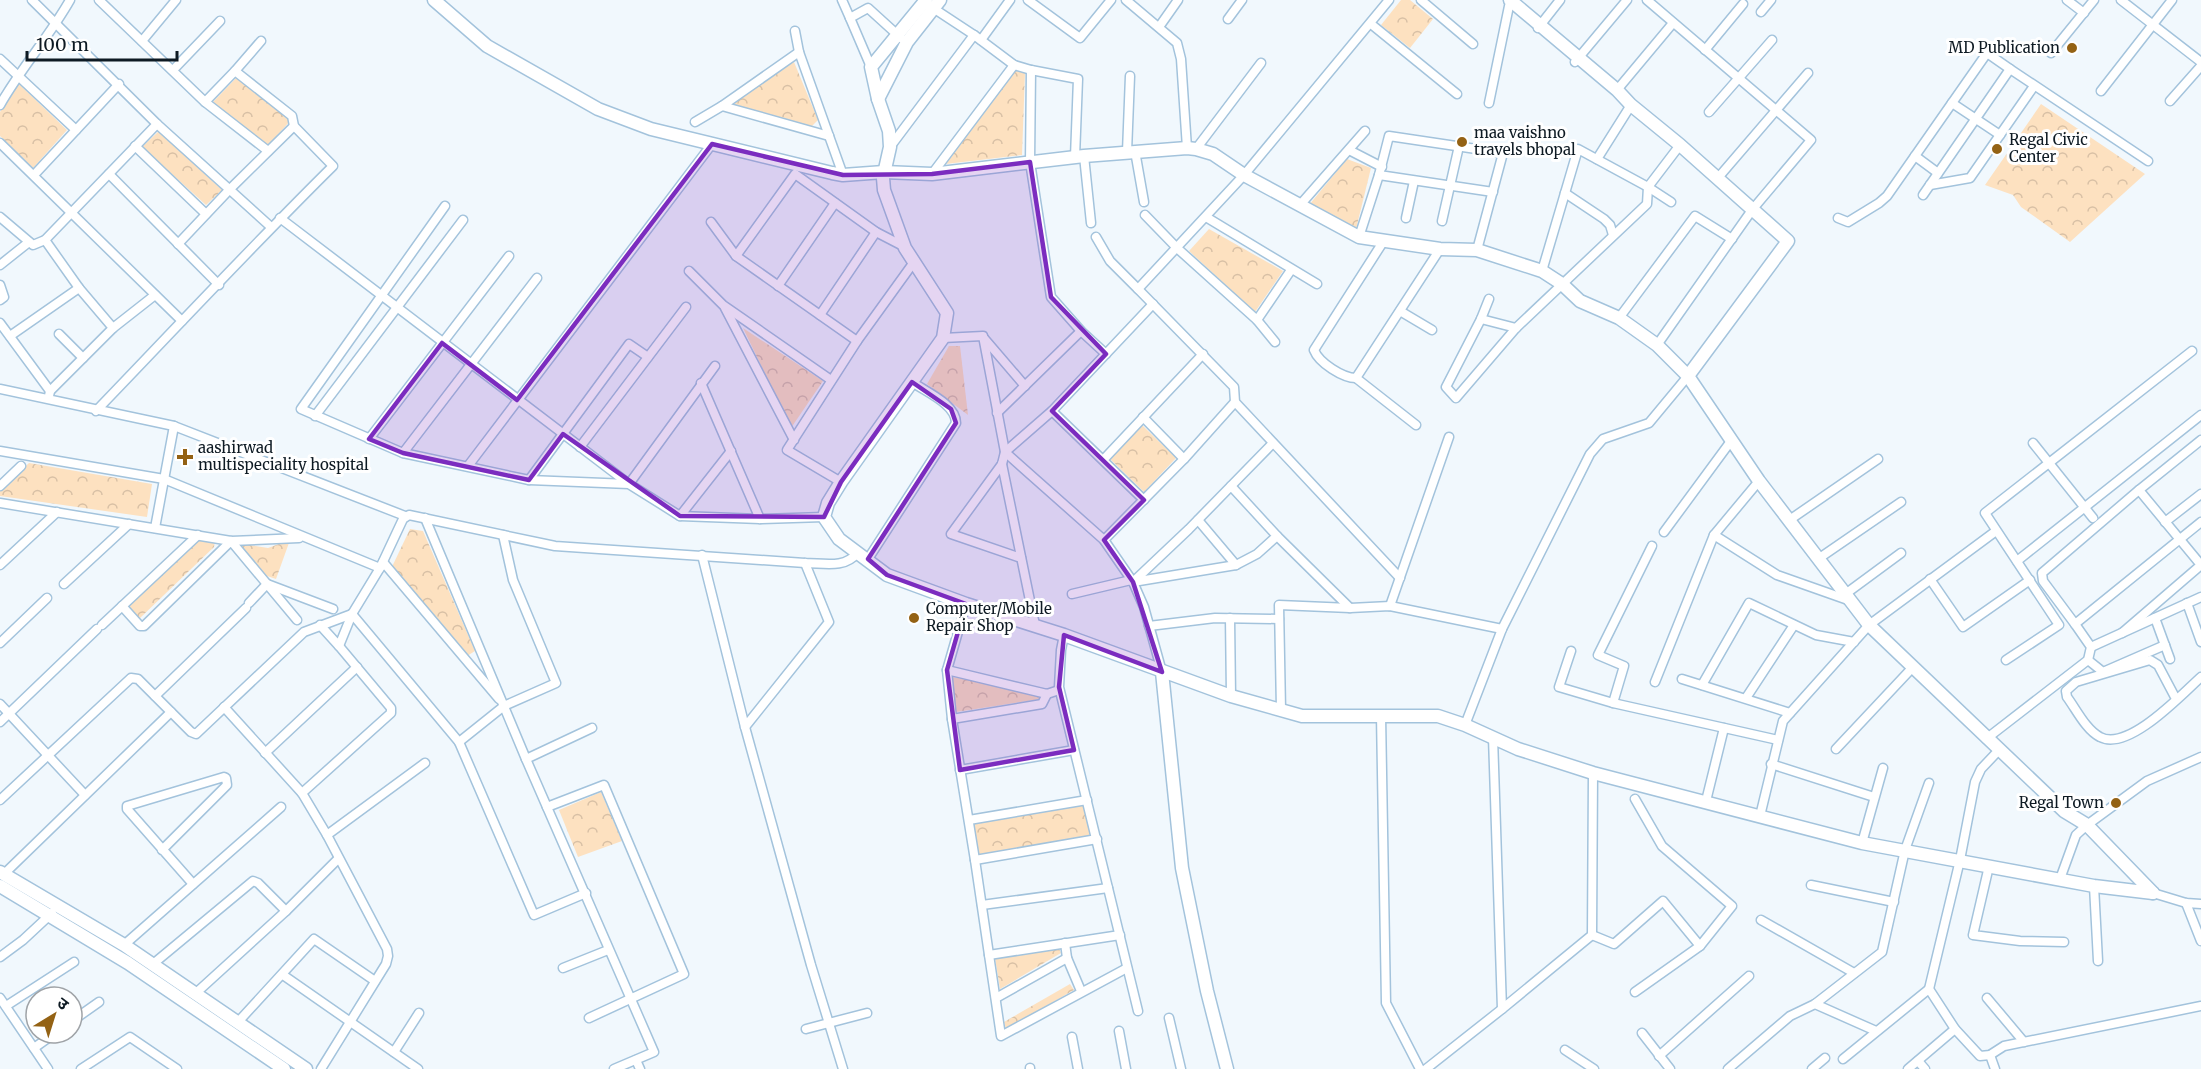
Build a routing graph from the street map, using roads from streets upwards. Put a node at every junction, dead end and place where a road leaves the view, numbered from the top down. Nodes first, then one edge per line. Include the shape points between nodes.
1 (32, 0) edge
2 (70, 0) edge
3 (99, 0) edge
4 (176, 0) edge
5 (434, 0) edge
6 (842, 0) edge
7 (1010, 0) edge
8 (1028, 0) edge
9 (1111, 0) edge
10 (1126, 0) edge
11 (1178, 0) edge
12 (1242, 0) edge
13 (1389, 0) edge
14 (1422, 0) edge
15 (1560, 0) edge
16 (1627, 0) edge
17 (1647, 0) edge
18 (1771, 0) edge
19 (2067, 0) edge
20 (2094, 0) edge
21 (2121, 0) edge
22 (2172, 0) edge
23 (929, 2) edge
24 (1507, 2) edge
25 (1743, 4) dead end
26 (1761, 12) dead end
27 (2084, 13) junction
28 (850, 18) junction
29 (1228, 19) dead end
30 (220, 21) dead end
31 (57, 23) junction
32 (1673, 23) junction
33 (1371, 24) junction
34 (2153, 24) junction
35 (1159, 27) junction
36 (1538, 27) junction
37 (795, 31) dead end
38 (978, 38) junction
39 (902, 39) junction
40 (1772, 40) dead end
41 (142, 41) junction
42 (261, 41) dead end
43 (1473, 44) dead end
44 (1706, 50) junction
45 (798, 52) junction
46 (2051, 53) dead end
47 (0, 59) edge
48 (1577, 60) junction
49 (1261, 63) dead end
50 (2201, 64) edge
51 (1014, 65) junction
52 (871, 67) junction
53 (2010, 69) junction
54 (173, 70) junction
55 (1031, 70) junction
56 (235, 71) junction
57 (1808, 73) dead end
58 (18, 75) junction
59 (1130, 76) dead end
60 (1739, 80) junction
61 (119, 84) junction
62 (2034, 86) junction
63 (2101, 92) dead end
64 (1457, 94) dead end
65 (1624, 98) junction
66 (878, 99) junction
67 (2170, 101) dead end
68 (205, 102) junction
69 (1489, 103) dead end
70 (1952, 103) junction
71 (0, 105) edge
72 (722, 105) junction
73 (1775, 109) junction
74 (1709, 112) dead end
75 (1976, 119) junction
76 (695, 122) dead end
77 (157, 124) junction
78 (294, 126) junction
79 (76, 130) junction
80 (1365, 131) dead end
81 (2000, 135) junction
82 (829, 136) junction
83 (0, 143) edge
84 (712, 144) junction
85 (1680, 145) junction
86 (135, 146) junction
87 (1459, 146) junction
88 (890, 147) junction
89 (1191, 149) junction
90 (1349, 150) junction
91 (268, 152) junction
92 (1131, 152) junction
93 (1080, 156) junction
94 (1915, 156) junction
95 (1597, 159) junction
96 (2148, 161) dead end
97 (1030, 162) junction
98 (798, 170) junction
99 (1381, 171) junction
100 (884, 172) junction
101 (1938, 173) junction
102 (109, 174) junction
103 (932, 174) junction
104 (34, 175) junction
105 (843, 175) junction
106 (1244, 175) junction
107 (1717, 179) junction
108 (1414, 181) junction
109 (1930, 185) junction
110 (1450, 186) junction
111 (1648, 186) junction
112 (230, 189) junction
113 (1493, 192) junction
114 (1565, 193) junction
115 (1923, 195) dead end
116 (1144, 202) dead end
117 (1671, 202) dead end
118 (835, 203) junction
119 (1300, 205) junction
120 (446, 206) dead end
121 (1752, 210) junction
122 (73, 212) junction
123 (206, 214) junction
124 (1145, 215) dead end
125 (0, 217) edge
126 (1206, 217) junction
127 (280, 218) junction
128 (1406, 218) dead end
129 (1838, 218) dead end
130 (463, 220) dead end
131 (1442, 221) dead end
132 (711, 222) dead end
133 (1091, 223) dead end
134 (271, 227) junction
135 (876, 232) junction
136 (1613, 236) junction
137 (1095, 237) dead end
138 (1359, 237) junction
139 (1732, 239) junction
140 (45, 240) junction
141 (29, 242) junction
142 (1383, 242) junction
143 (178, 244) junction
144 (905, 248) junction
145 (1177, 248) junction
146 (1440, 249) junction
147 (1478, 250) junction
148 (509, 256) dead end
149 (736, 256) junction
150 (914, 262) junction
151 (0, 265) edge
152 (1291, 270) junction
153 (689, 271) dead end
154 (1542, 271) junction
155 (537, 278) dead end
156 (1317, 284) dead end
157 (1562, 284) junction
158 (0, 285) edge
159 (219, 285) junction
160 (778, 286) junction
161 (79, 288) junction
162 (1138, 289) junction
163 (155, 295) junction
164 (382, 295) junction
165 (1489, 299) dead end
166 (0, 300) edge
167 (1153, 304) junction
168 (723, 305) junction
169 (686, 307) dead end
170 (398, 309) junction
171 (1400, 311) junction
172 (820, 315) junction
173 (1618, 318) junction
174 (1481, 319) junction
175 (1257, 320) junction
176 (182, 321) junction
177 (0, 323) edge
178 (113, 328) junction
179 (1516, 328) junction
180 (1432, 330) dead end
181 (1081, 332) junction
182 (59, 334) dead end
183 (10, 336) junction
184 (983, 336) junction
185 (943, 338) junction
186 (857, 341) junction
187 (1275, 342) dead end
188 (442, 343) junction
189 (1657, 345) junction
190 (2192, 351) dead end
191 (1106, 354) junction
192 (1203, 354) junction
193 (648, 357) junction
194 (83, 358) junction
195 (471, 365) junction
196 (715, 366) dead end
197 (1688, 376) junction
198 (1356, 378) junction
199 (831, 380) junction
200 (912, 382) junction
201 (701, 383) junction
202 (1025, 386) junction
203 (0, 389) edge
204 (49, 395) junction
205 (517, 400) junction
206 (1235, 402) junction
207 (96, 411) junction
208 (1052, 411) junction
209 (997, 413) junction
210 (2201, 415) edge
211 (315, 416) junction
212 (1143, 417) junction
213 (1416, 425) dead end
214 (174, 426) junction
215 (563, 434) junction
216 (1449, 437) dead end
217 (369, 439) junction
218 (794, 440) junction
219 (2201, 440) edge
220 (1731, 441) junction
221 (2032, 442) dead end
222 (1273, 443) junction
223 (580, 447) junction
224 (0, 451) edge
225 (731, 451) junction
226 (403, 453) junction
227 (1005, 453) junction
228 (1104, 459) junction
229 (1184, 459) junction
230 (1878, 459) dead end
231 (1002, 464) junction
232 (2050, 464) junction
233 (21, 466) dead end
234 (468, 466) junction
235 (164, 479) junction
236 (529, 480) junction
237 (1758, 481) junction
238 (841, 482) junction
239 (629, 484) junction
240 (0, 486) edge
241 (1231, 486) junction
242 (2139, 490) junction
243 (2201, 494) edge
244 (1144, 500) junction
245 (1901, 502) dead end
246 (0, 503) edge
247 (2085, 507) junction
248 (57, 512) junction
249 (405, 516) junction
250 (680, 516) junction
251 (825, 517) junction
252 (2093, 518) dead end
253 (425, 519) junction
254 (760, 519) junction
255 (1198, 520) junction
256 (1788, 521) junction
257 (2165, 522) junction
258 (2201, 522) edge
259 (129, 524) junction
260 (155, 528) junction
261 (1996, 531) junction
262 (1664, 532) dead end
263 (503, 535) junction
264 (1714, 535) junction
265 (198, 536) junction
266 (1277, 536) junction
267 (304, 538) junction
268 (2180, 539) junction
269 (1104, 540) junction
270 (231, 541) junction
271 (1652, 546) dead end
272 (857, 553) junction
273 (1900, 553) dead end
274 (702, 555) junction
275 (1021, 558) junction
276 (868, 559) junction
277 (1818, 560) junction
278 (2017, 561) junction
279 (805, 563) junction
280 (0, 565) edge
281 (381, 565) junction
282 (1236, 565) junction
283 (1400, 578) junction
284 (1930, 579) junction
285 (2030, 580) junction
286 (1132, 581) junction
287 (64, 584) dead end
288 (267, 584) junction
289 (1072, 594) dead end
290 (1846, 597) junction
291 (2201, 597) edge
292 (47, 598) dead end
293 (2187, 603) junction
294 (966, 604) junction
295 (122, 606) junction
296 (1390, 606) junction
297 (1350, 608) junction
298 (333, 609) dead end
299 (352, 614) junction
300 (1230, 618) junction
301 (2155, 618) junction
302 (1279, 619) junction
303 (297, 620) dead end
304 (2075, 624) junction
305 (1035, 625) junction
306 (1794, 625) junction
307 (1869, 625) junction
308 (320, 626) junction
309 (1149, 626) junction
310 (1502, 629) junction
311 (2122, 633) junction
312 (1064, 635) junction
313 (1854, 642) junction
314 (2201, 642) edge
315 (0, 643) edge
316 (2165, 645) junction
317 (339, 646) junction
318 (2091, 647) junction
319 (1571, 651) dead end
320 (2170, 659) dead end
321 (2006, 660) dead end
322 (2088, 660) junction
323 (357, 667) junction
324 (1912, 667) junction
325 (947, 670) junction
326 (1162, 672) junction
327 (2201, 677) edge
328 (1682, 679) dead end
329 (1655, 682) dead end
330 (1702, 685) junction
331 (1059, 690) junction
332 (1047, 694) junction
333 (155, 696) junction
334 (1231, 696) junction
335 (1746, 698) junction
336 (2176, 699) junction
337 (1613, 703) junction
338 (0, 704) edge
339 (504, 706) junction
340 (224, 707) junction
341 (1281, 710) junction
342 (171, 712) junction
343 (9, 713) junction
344 (1790, 713) junction
345 (1381, 715) junction
346 (952, 719) junction
347 (0, 722) edge
348 (1466, 725) junction
349 (745, 727) junction
350 (592, 728) dead end
351 (1724, 728) junction
352 (1493, 737) junction
353 (1986, 739) junction
354 (1778, 740) junction
355 (459, 742) junction
356 (1836, 749) dead end
357 (1074, 750) junction
358 (1999, 750) junction
359 (265, 753) junction
360 (48, 755) junction
361 (2201, 758) edge
362 (526, 759) junction
363 (425, 764) dead end
364 (1771, 764) junction
365 (1883, 768) dead end
366 (960, 770) junction
367 (1593, 773) junction
368 (1929, 783) dead end
369 (302, 793) junction
370 (85, 795) junction
371 (1874, 797) junction
372 (0, 800) edge
373 (1087, 800) junction
374 (1635, 800) dead end
375 (1706, 801) junction
376 (280, 807) dead end
377 (547, 807) junction
378 (1760, 816) junction
379 (969, 820) junction
380 (2087, 825) junction
381 (327, 835) junction
382 (1096, 839) junction
383 (1862, 843) junction
384 (162, 850) junction
385 (1905, 850) junction
386 (338, 859) junction
387 (975, 860) junction
388 (1960, 860) junction
389 (1989, 866) junction
390 (1, 878) edge
391 (2060, 879) junction
392 (193, 884) junction
393 (1811, 885) dead end
394 (2094, 886) junction
395 (1108, 888) junction
396 (2153, 892) junction
397 (586, 893) junction
398 (1894, 902) junction
399 (2187, 903) junction
400 (2201, 904) edge
401 (982, 905) junction
402 (55, 910) junction
403 (286, 911) junction
404 (1761, 920) dead end
405 (1120, 935) junction
406 (1592, 935) junction
407 (2064, 942) dead end
408 (2201, 942) edge
409 (1065, 943) junction
410 (124, 945) junction
411 (1700, 946) junction
412 (608, 950) junction
413 (989, 955) junction
414 (0, 957) edge
415 (1067, 958) junction
416 (2098, 961) dead end
417 (74, 962) dead end
418 (153, 964) junction
419 (563, 968) dead end
420 (1126, 968) junction
421 (1854, 973) junction
422 (283, 975) junction
423 (1749, 976) dead end
424 (375, 981) junction
425 (1929, 988) junction
426 (1081, 991) junction
427 (196, 993) junction
428 (1635, 993) dead end
429 (0, 998) edge
430 (996, 998) junction
431 (1988, 998) dead end
432 (632, 999) junction
433 (99, 1002) dead end
434 (1815, 1004) junction
435 (6, 1006) junction
436 (2201, 1006) edge
437 (1502, 1010) junction
438 (1138, 1011) dead end
439 (84, 1013) edge
440 (419, 1013) dead end
441 (867, 1013) dead end
442 (589, 1018) dead end
443 (1169, 1018) dead end
444 (238, 1022) junction
445 (349, 1022) junction
446 (830, 1022) junction
447 (806, 1029) dead end
448 (1955, 1029) junction
449 (1119, 1030) dead end
450 (1876, 1031) junction
451 (1641, 1033) dead end
452 (1072, 1037) dead end
453 (2024, 1042) junction
454 (38, 1045) edge
455 (34, 1048) junction
456 (1565, 1050) dead end
457 (394, 1052) junction
458 (1990, 1055) junction
459 (1659, 1056) junction
460 (1825, 1058) dead end
461 (1843, 1059) dead end
462 (636, 1060) junction
463 (1918, 1061) junction
464 (173, 1068) edge
465 (48, 1069) edge
466 (81, 1069) edge
467 (284, 1069) edge
468 (306, 1069) edge
469 (321, 1069) edge
470 (418, 1069) edge
471 (614, 1069) edge
472 (640, 1069) edge
473 (843, 1069) edge
474 (1078, 1069) edge
475 (1126, 1069) edge
476 (1180, 1069) edge
477 (1227, 1069) edge
478 (1420, 1069) edge
479 (1426, 1069) edge
480 (1594, 1069) edge
481 (1670, 1069) edge
482 (1728, 1069) edge
483 (1812, 1069) edge
484 (1908, 1069) edge
485 (1925, 1069) edge
486 (1995, 1069) edge

1 - 31 street
2 - 31 street
3 - 41 street
4 - 41 street
5 - 84 street via 487,46 598,109 651,129
6 - 28 street
7 - 38 street
8 - 9 street via 1080,38
10 - 35 street
11 - 35 street
12 - 29 street
13 - 33 street
14 - 43 street
15 - 36 street
16 - 48 street
17 - 32 street
18 - 26 street
19 - 27 street
20 - 27 street
21 - 34 street
22 - 34 street
23 - 38 street
23 - 39 street
24 - 36 street
24 - 69 street
25 - 44 street
27 - 46 street
28 - 39 street via 868,8
28 - 52 street
30 - 54 street
31 - 58 street
31 - 61 street
32 - 44 street
32 - 65 street
33 - 64 street
33 - 106 street
34 - 50 street
34 - 63 street
35 - 89 street via 1174,39 1179,50
36 - 48 street
37 - 45 street
38 - 51 street
38 - 88 street
39 - 52 street
39 - 66 street
40 - 60 street
41 - 54 street
42 - 56 street
44 - 60 street
45 - 72 street
45 - 82 street
47 - 58 street
48 - 65 street
49 - 89 street
50 - 67 street
51 - 55 street
51 - 103 street
52 - 66 street
53 - 62 street
53 - 70 street via 1987,52
53 - 75 street
54 - 68 street
55 - 93 street via 1078,79
55 - 97 street
56 - 68 street
56 - 78 street via 292,116
57 - 73 street
58 - 71 street
58 - 79 street
59 - 92 street
60 - 73 street
60 - 74 street
61 - 77 street
61 - 79 street
62 - 81 street
62 - 96 street
65 - 85 street
65 - 95 street
66 - 88 street
68 - 91 street
70 - 75 street
70 - 94 street
72 - 76 street
72 - 82 street
73 - 107 street
73 - 121 street via 1811,140
75 - 81 street
75 - 101 street
77 - 86 street
77 - 112 street
78 - 91 street
78 - 127 street via 333,166
79 - 104 street
80 - 90 street
81 - 109 street via 1970,178
82 - 105 street
83 - 104 street
84 - 98 street
84 - 205 street
85 - 107 street
85 - 111 street
86 - 102 street
86 - 123 street
87 - 99 street via 1389,136
87 - 110 street
87 - 113 street via 1503,153
88 - 100 street
89 - 92 street
89 - 106 street via 1213,154
90 - 99 street
90 - 119 street
91 - 112 street
92 - 93 street
92 - 116 street
93 - 97 street
93 - 133 street
94 - 101 street
94 - 129 street via 1879,203 1848,222
95 - 111 street
95 - 114 street via 1578,148
97 - 103 street
97 - 181 street via 1052,297
98 - 105 street
98 - 118 street
98 - 149 street
99 - 108 street
99 - 138 street
100 - 103 street
100 - 105 street
100 - 144 street via 884,190
101 - 109 street
102 - 122 street
102 - 143 street
104 - 122 street
106 - 119 street
106 - 126 street
107 - 121 street
108 - 110 street
108 - 128 street
109 - 115 street
110 - 113 street
110 - 131 street
111 - 117 street
111 - 136 street via 1647,204
112 - 123 street
112 - 134 street
113 - 147 street
114 - 136 street via 1604,219
114 - 154 street
118 - 135 street
118 - 160 street
119 - 138 street
120 - 164 street
121 - 139 street
121 - 197 street via 1788,241
122 - 140 street
122 - 163 street
123 - 143 street
124 - 145 street
125 - 141 street
126 - 145 street
126 - 152 street
127 - 134 street
127 - 164 street
130 - 170 street
132 - 149 street
134 - 159 street
135 - 144 street
135 - 172 street
136 - 157 street
137 - 162 street via 1110,261
138 - 142 street
139 - 173 street via 1695,216
139 - 189 street
140 - 141 street via 33,245
140 - 161 street
141 - 151 street
142 - 146 street
142 - 198 street via 1314,350 1322,361 1346,377
143 - 159 street
144 - 150 street
145 - 162 street
145 - 175 street
146 - 147 street
146 - 171 street
147 - 154 street
148 - 188 street
149 - 160 street
150 - 185 street via 947,313
150 - 186 street
152 - 156 street
152 - 175 street
153 - 168 street
154 - 157 street
155 - 195 street
157 - 173 street via 1580,301
157 - 179 street
158 - 166 street via 4,297
159 - 176 street
160 - 172 street
161 - 178 street
161 - 183 street
162 - 167 street
163 - 176 street
163 - 178 street
164 - 170 street
164 - 211 street via 301,410
165 - 174 street
167 - 191 street
167 - 192 street
168 - 199 street
168 - 218 street
169 - 193 street
170 - 188 street
170 - 211 street
171 - 180 street
171 - 198 street
172 - 186 street
173 - 189 street
174 - 179 street
174 - 179 street via 1446,387 1456,399
175 - 187 street
176 - 207 street
177 - 183 street
178 - 194 street
181 - 191 street
181 - 202 street
182 - 194 street
183 - 204 street
184 - 185 street
184 - 202 street
184 - 209 street
185 - 200 street
186 - 199 street
188 - 195 street
188 - 217 street
189 - 197 street
190 - 232 street
191 - 208 street
192 - 206 street via 1234,387
192 - 212 street
193 - 215 street via 629,344
193 - 223 street
194 - 204 street
195 - 205 street
195 - 226 street
196 - 201 street
197 - 220 street
197 - 310 street via 1649,423 1603,439 1590,454
198 - 213 street
199 - 218 street
200 - 238 street
200 - 276 street via 951,409 956,423
201 - 225 street
201 - 239 street
202 - 209 street
203 - 204 street
204 - 207 street
205 - 215 street
205 - 234 street
206 - 222 street
206 - 229 street
207 - 214 street
208 - 227 street
208 - 228 street
209 - 227 street
210 - 247 street
211 - 217 street
212 - 228 street
212 - 229 street
214 - 235 street
214 - 249 street
215 - 223 street
215 - 236 street
216 - 283 street
217 - 226 street
218 - 238 street via 787,450
219 - 242 street
220 - 237 street
220 - 262 street
221 - 232 street
222 - 241 street
222 - 283 street
223 - 239 street
224 - 235 street
225 - 250 street
225 - 254 street
226 - 234 street
227 - 231 street
227 - 269 street
228 - 244 street
229 - 244 street
230 - 256 street
231 - 275 street
231 - 275 street via 951,534
232 - 247 street
232 - 261 street via 1985,513
233 - 240 street
234 - 236 street
235 - 260 street
235 - 267 street
236 - 239 street
237 - 256 street
237 - 264 street
238 - 251 street via 828,503
239 - 250 street
241 - 255 street
241 - 266 street
242 - 257 street
242 - 304 street via 2042,573 2043,581
243 - 257 street
244 - 269 street
245 - 277 street
246 - 248 street
247 - 252 street
247 - 278 street
248 - 259 street
248 - 280 street
249 - 253 street
249 - 281 street
250 - 254 street
251 - 254 street
251 - 272 street via 839,539
253 - 263 street
253 - 339 street
255 - 282 street
255 - 286 street
256 - 277 street
257 - 268 street
258 - 268 street
259 - 260 street
259 - 287 street
260 - 265 street
261 - 278 street
261 - 284 street
263 - 274 street via 555,546
263 - 339 street via 513,580 556,683
264 - 290 street via 1777,575
264 - 329 street
265 - 270 street
265 - 295 street
266 - 282 street via 1257,554
266 - 297 street
267 - 270 street
267 - 281 street
268 - 304 street
268 - 311 street via 2201,564
269 - 286 street
270 - 288 street
270 - 295 street via 144,626
271 - 337 street via 1598,655 1624,666
272 - 276 street
272 - 279 street via 845,563
273 - 290 street
274 - 279 street
274 - 349 street
275 - 305 street
276 - 294 street via 887,575
277 - 290 street
278 - 285 street
279 - 349 street via 829,622
281 - 299 street
281 - 339 street
282 - 286 street
283 - 296 street
284 - 285 street via 1963,627
284 - 307 street
285 - 321 street via 2059,625
286 - 289 street
286 - 309 street
288 - 298 street
288 - 303 street
288 - 333 street
290 - 307 street
291 - 293 street
292 - 315 street
293 - 301 street
293 - 314 street
294 - 305 street
294 - 325 street
295 - 343 street
296 - 297 street
296 - 310 street
297 - 302 street via 1279,605
299 - 308 street
299 - 317 street
299 - 355 street
300 - 302 street
300 - 309 street
300 - 334 street
301 - 311 street
301 - 316 street
302 - 341 street
304 - 318 street
305 - 312 street
306 - 313 street via 1820,636
306 - 330 street via 1749,603
306 - 335 street
307 - 313 street
307 - 324 street
308 - 317 street
308 - 340 street via 304,632
309 - 326 street
310 - 348 street
311 - 318 street
312 - 326 street
312 - 331 street
313 - 344 street
316 - 320 street
316 - 322 street via 2103,672
317 - 323 street
318 - 322 street
319 - 337 street via 1559,687
322 - 353 street
323 - 359 street
323 - 369 street via 391,713
324 - 353 street
324 - 356 street
325 - 332 street
325 - 346 street
326 - 334 street
326 - 477 street via 1182,868
327 - 336 street
328 - 330 street
330 - 335 street
331 - 332 street
331 - 357 street
332 - 346 street via 1042,704
333 - 342 street
333 - 360 street via 138,679 131,678
334 - 341 street
335 - 344 street
336 - 336 street via 2158,665 2150,660 2076,682 2066,691 2092,731 2108,740 2143,729
337 - 351 street
338 - 343 street
339 - 355 street
339 - 362 street
340 - 342 street via 196,734
340 - 359 street
341 - 345 street via 1302,716
342 - 370 street
343 - 347 street
343 - 360 street
344 - 354 street via 1783,721
345 - 348 street via 1437,716
345 - 478 street via 1386,1003
346 - 366 street
348 - 352 street
349 - 446 street
350 - 362 street
351 - 354 street
351 - 375 street
352 - 367 street
352 - 437 street
353 - 358 street
354 - 364 street
355 - 397 street via 534,915
357 - 366 street
357 - 373 street
358 - 380 street via 2064,810
358 - 388 street via 1978,775
359 - 369 street
360 - 370 street
360 - 372 street
361 - 380 street via 2147,781
362 - 377 street
363 - 381 street
364 - 371 street
364 - 378 street
365 - 371 street
366 - 379 street
367 - 375 street
367 - 406 street
368 - 385 street
369 - 381 street
370 - 390 street
371 - 383 street
373 - 379 street
373 - 382 street
374 - 411 street via 1662,846 1732,906
375 - 378 street
376 - 392 street
377 - 397 street
377 - 432 street via 604,785 684,974
378 - 383 street
379 - 387 street
380 - 391 street via 2076,836
380 - 396 street
381 - 386 street
382 - 387 street
382 - 395 street
383 - 385 street
384 - 384 street via 227,785 226,778 127,806
384 - 392 street
385 - 388 street
385 - 398 street
386 - 403 street
386 - 424 street via 387,949 386,964
387 - 401 street
388 - 389 street
388 - 425 street
389 - 391 street
389 - 407 street via 1973,935
390 - 402 street
391 - 394 street
392 - 410 street
393 - 398 street
394 - 396 street
394 - 416 street
395 - 401 street
395 - 405 street
396 - 399 street
397 - 412 street
398 - 421 street via 1882,952
399 - 400 street
399 - 408 street
401 - 413 street
402 - 410 street
402 - 414 street
402 - 467 street
403 - 418 street via 253,881
403 - 427 street
404 - 421 street
405 - 409 street
405 - 420 street
406 - 411 street via 1614,944 1663,902
406 - 437 street
409 - 413 street
409 - 415 street
410 - 418 street
411 - 428 street
412 - 419 street
412 - 432 street
413 - 430 street
415 - 426 street
415 - 430 street
417 - 435 street
418 - 427 street
420 - 426 street
420 - 438 street
421 - 434 street
422 - 424 street via 314,939
422 - 444 street
422 - 445 street
423 - 459 street
424 - 445 street
425 - 448 street
425 - 450 street
426 - 430 street via 1001,1036
427 - 444 street
429 - 435 street
431 - 453 street
432 - 442 street
432 - 462 street via 654,1052
433 - 439 street
434 - 450 street
434 - 482 street via 1790,1016
435 - 455 street
436 - 453 street
437 - 479 street
440 - 457 street
441 - 446 street
443 - 476 street
444 - 468 street
445 - 457 street
445 - 469 street
446 - 447 street
446 - 473 street
448 - 458 street via 1980,1056
448 - 463 street
449 - 475 street
450 - 461 street
451 - 459 street
452 - 474 street
453 - 458 street via 2004,1046
454 - 455 street
455 - 465 street
456 - 480 street
457 - 470 street
458 - 486 street
459 - 481 street
460 - 483 street
462 - 471 street
462 - 472 street
463 - 484 street
463 - 485 street
464 - 466 street via 130,1037

